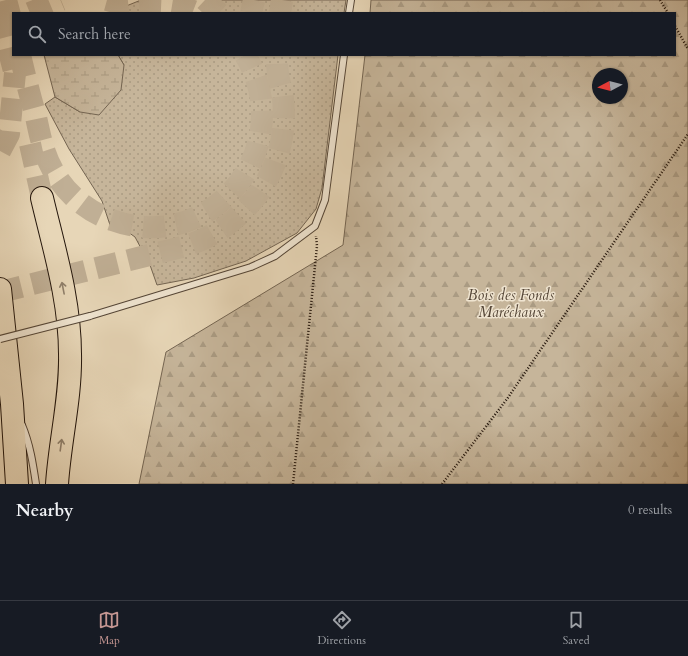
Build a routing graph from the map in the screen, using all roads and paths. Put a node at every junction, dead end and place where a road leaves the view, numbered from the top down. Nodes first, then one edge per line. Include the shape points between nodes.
1 (351, 0) edge
2 (660, 0) edge
3 (349, 12) edge
4 (667, 12) edge
5 (676, 28) edge
6 (688, 49) edge
7 (344, 56) edge
8 (688, 134) edge
9 (42, 198) tunnel mouth
10 (315, 226) junction
11 (0, 289) edge
12 (0, 340) edge
13 (12, 404) junction
14 (17, 484) edge
15 (36, 484) edge
16 (57, 484) edge
17 (293, 484) edge
18 (442, 484) edge

1 - 3 lane
2 - 4 path
5 - 6 path
7 - 10 lane via 325,200
8 - 18 path via 507,399
16 -> 9 highway via 69,380 69,329 62,279
10 - 12 lane, bridge via 274,256 251,267 90,316
10 - 17 path via 317,246
11 - 13 highway
13 - 14 highway
13 - 15 lane via 27,437

